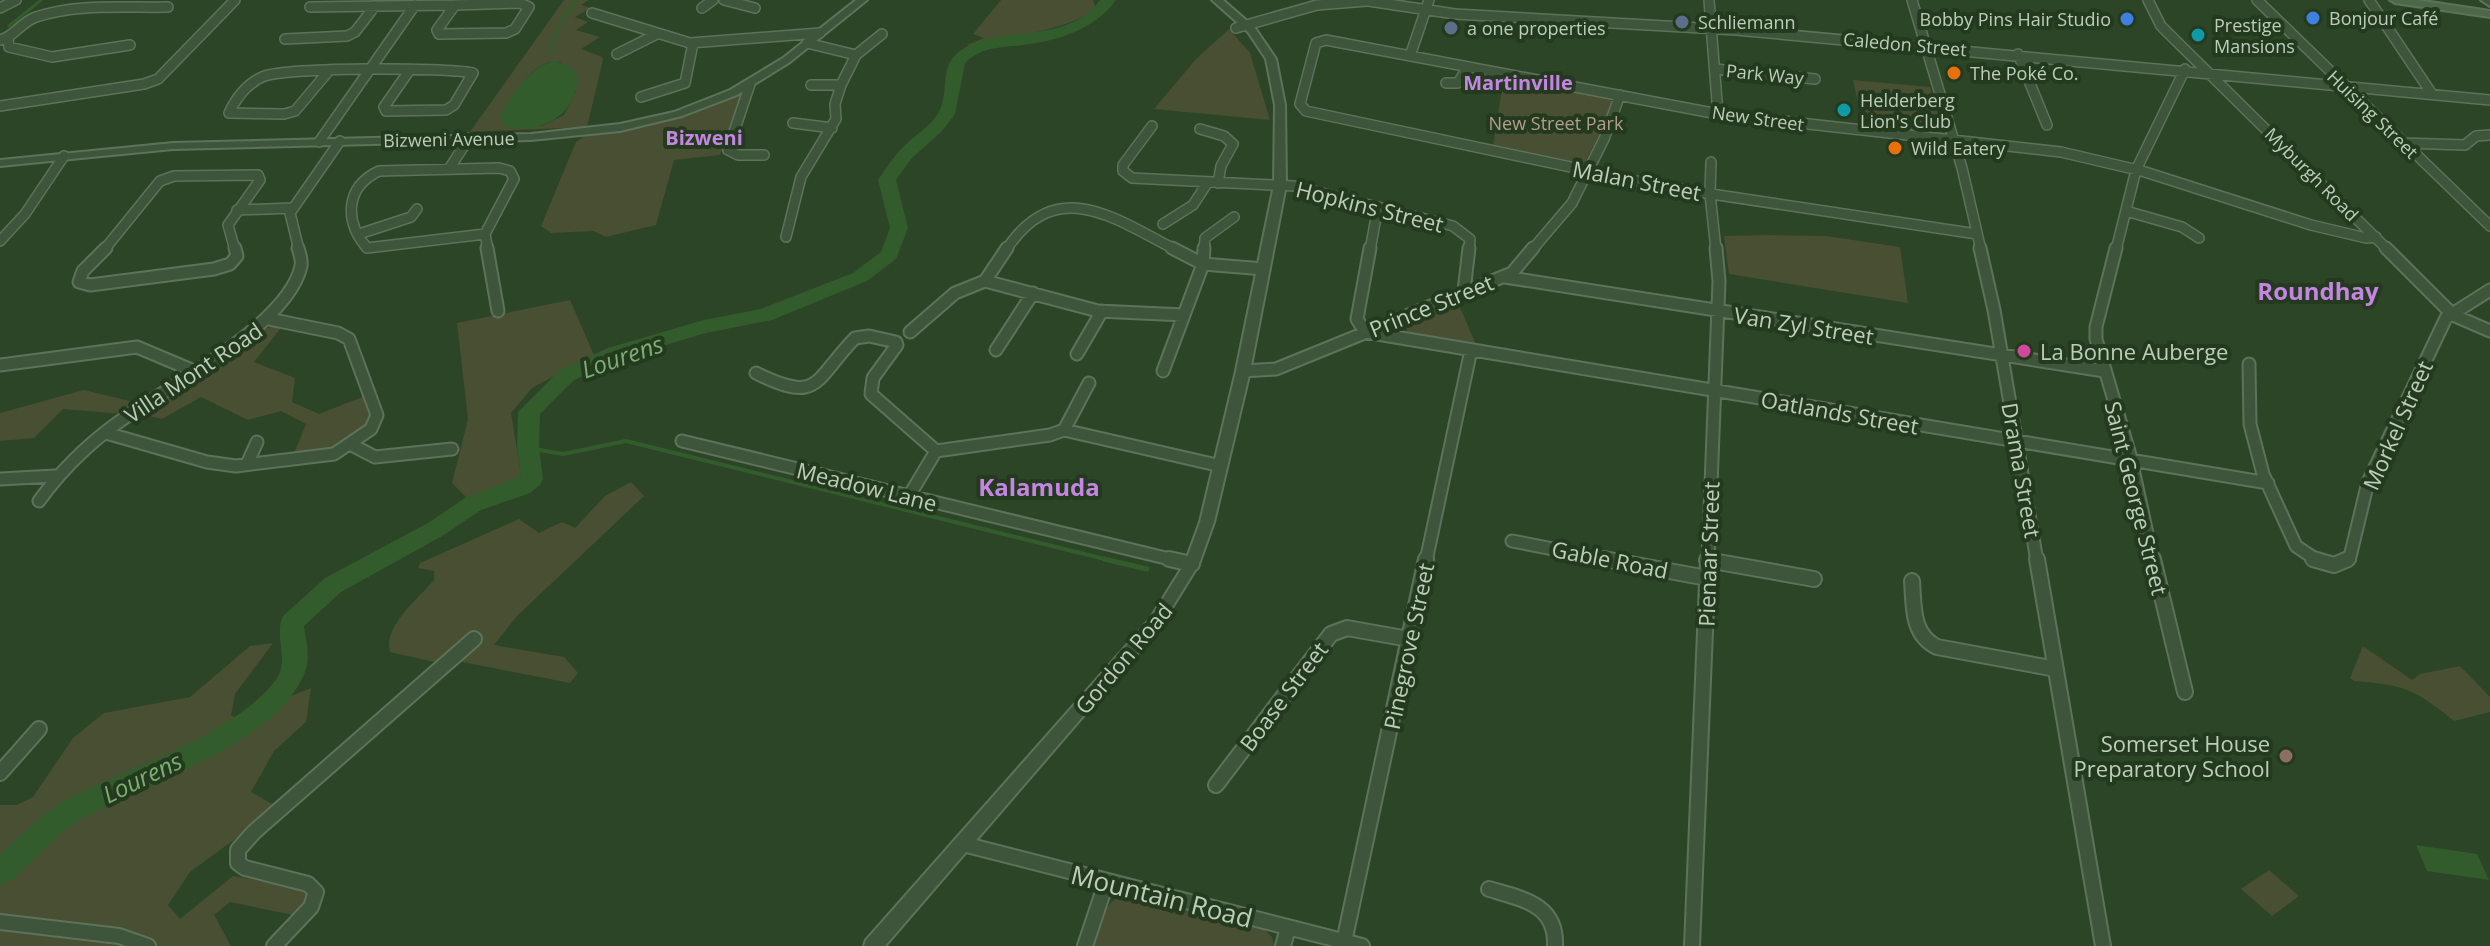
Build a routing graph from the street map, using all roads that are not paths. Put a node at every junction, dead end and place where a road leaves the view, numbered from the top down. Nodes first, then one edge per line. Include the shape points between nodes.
1 (16, 0) edge
2 (48, 0) edge
3 (235, 0) edge
4 (713, 0) edge
5 (724, 0) edge
6 (862, 0) edge
7 (1204, 0) edge
8 (1217, 0) edge
9 (1311, 0) edge
10 (1365, 0) edge
11 (1709, 0) edge
12 (1912, 0) edge
13 (2148, 0) edge
14 (2257, 0) edge
15 (2369, 0) edge
16 (2395, 0) edge
17 (2430, 0) edge
18 (455, 4) junction
19 (1427, 4) edge
20 (415, 5) junction
21 (2488, 5) edge
22 (375, 6) junction
23 (168, 7) dead end
24 (310, 7) dead end
25 (0, 8) edge
26 (702, 8) dead end
27 (755, 8) dead end
28 (592, 13) dead end
29 (30, 18) junction
30 (1238, 24) junction
31 (1711, 28) junction
32 (657, 34) junction
33 (882, 34) dead end
34 (814, 37) junction
35 (4, 39) edge
36 (285, 39) dead end
37 (1924, 40) junction
38 (693, 43) junction
39 (130, 45) dead end
40 (860, 52) junction
41 (617, 54) dead end
42 (2018, 54) junction
43 (1410, 56) junction
44 (1468, 67) junction
45 (1715, 69) junction
46 (2185, 69) junction
47 (2207, 70) junction
48 (409, 71) junction
49 (367, 72) junction
50 (327, 73) junction
51 (1815, 79) dead end
52 (1446, 83) dead end
53 (750, 84) junction
54 (2342, 84) junction
55 (811, 85) dead end
56 (841, 85) junction
57 (2432, 94) junction
58 (1620, 95) junction
59 (641, 97) dead end
60 (2490, 100) edge
61 (0, 106) edge
62 (1300, 107) joint
63 (1718, 114) junction
64 (793, 123) dead end
65 (2047, 125) dead end
66 (1152, 126) dead end
67 (832, 128) junction
68 (1200, 129) dead end
69 (2490, 135) edge
70 (469, 138) junction
71 (340, 141) junction
72 (1954, 141) junction
73 (319, 142) junction
74 (2403, 143) junction
75 (764, 155) dead end
76 (64, 156) junction
77 (1711, 162) dead end
78 (0, 163) edge
79 (449, 169) junction
80 (1587, 170) junction
81 (2136, 170) junction
82 (1213, 182) junction
83 (1280, 185) junction
84 (1710, 194) junction
85 (1378, 207) junction
86 (293, 208) junction
87 (417, 209) dead end
88 (237, 210) junction
89 (2126, 211) junction
90 (1234, 217) dead end
91 (1163, 224) dead end
92 (2490, 226) edge
93 (359, 234) junction
94 (485, 234) junction
95 (1977, 234) junction
96 (786, 237) dead end
97 (2376, 237) junction
98 (2199, 238) dead end
99 (0, 241) edge
100 (1203, 264) junction
101 (1467, 265) junction
102 (1264, 269) junction
103 (1500, 278) junction
104 (985, 281) junction
105 (2490, 290) edge
106 (1464, 291) junction
107 (1033, 293) junction
108 (498, 311) dead end
109 (1102, 311) junction
110 (1717, 311) junction
111 (1184, 315) junction
112 (2453, 315) junction
113 (1401, 317) junction
114 (269, 319) junction
115 (2490, 331) edge
116 (910, 332) dead end
117 (1365, 332) junction
118 (1412, 340) junction
119 (996, 350) dead end
120 (1471, 350) junction
121 (1077, 354) dead end
122 (2002, 356) junction
123 (2249, 364) dead end
124 (0, 365) edge
125 (194, 371) junction
126 (1163, 371) dead end
127 (1243, 371) junction
128 (2104, 371) junction
129 (756, 373) dead end
130 (1089, 383) dead end
131 (1714, 390) junction
132 (1064, 430) junction
133 (106, 433) junction
134 (682, 441) dead end
135 (2017, 441) junction
136 (257, 442) dead end
137 (350, 444) junction
138 (452, 449) dead end
139 (936, 451) junction
140 (2130, 460) junction
141 (247, 464) junction
142 (1221, 466) junction
143 (55, 476) junction
144 (0, 479) edge
145 (2268, 483) junction
146 (909, 496) junction
147 (39, 501) dead end
148 (1512, 541) dead end
149 (1707, 560) junction
150 (1192, 564) junction
151 (1707, 578) junction
152 (1814, 579) dead end
153 (1912, 581) dead end
154 (474, 639) dead end
155 (1409, 639) junction
156 (2056, 669) junction
157 (2185, 692) dead end
158 (39, 729) dead end
159 (0, 773) edge
160 (1216, 785) dead end
161 (963, 844) junction
162 (1106, 883) junction
163 (1489, 889) dead end
164 (0, 922) edge
165 (1288, 928) junction
166 (1344, 942) junction
167 (148, 946) edge
168 (274, 946) edge
169 (873, 946) edge
170 (1085, 946) edge
171 (1283, 946) edge
172 (1362, 946) edge
173 (1555, 946) edge
174 (1692, 946) edge
175 (2103, 946) edge

1 - 25 street
2 - 29 street
3 - 61 street via 158,79
4 - 26 street
5 - 27 street
6 - 34 street, Bizweni Avenue
7 - 30 street, Gordon Road
8 - 30 street, Gordon Road
9 - 30 street
10 - 19 street, Caledon Street
10 - 30 street, Caledon Street via 1321,3
11 - 31 street
12 - 37 street, Drama Street
13 - 47 street, Myburgh Road via 2161,26
14 - 54 street, Huising Street
15 - 57 street
16 - 21 main road
17 - 21 main road
18 - 18 street via 437,30 441,35 510,32 529,7
18 - 20 street
19 - 31 street, Caledon Street via 1545,23
19 - 43 street
20 - 22 street
20 - 49 street
22 - 24 street
22 - 36 street via 347,36
23 - 29 street via 52,11
28 - 32 street
29 - 35 street
30 - 83 street, Gordon Road via 1271,59 1280,105
31 - 37 street, Caledon Street
31 - 45 street
32 - 38 street
32 - 41 street
33 - 40 street
34 - 38 street
34 - 40 street
34 - 53 street, Bizweni Avenue
35 - 39 street via 9,47 46,57
37 - 42 street, Caledon Street via 1948,48
37 - 72 street, Drama Street
38 - 59 street via 685,83
40 - 56 street
42 - 46 street, Caledon Street
42 - 65 street
43 - 44 street, New Street
43 - 62 street, New Street via 1326,40 1316,43
44 - 52 street via 1458,83
44 - 58 street, New Street
45 - 51 street, Park Way
45 - 63 street
46 - 47 street, Caledon Street
46 - 81 street, Saint George Street
47 - 54 street, Caledon Street
47 - 97 street, Myburgh Road
48 - 48 street via 386,111 446,110 473,73
48 - 49 street
49 - 50 street
49 - 73 street
50 - 50 street via 260,77 229,112 292,113
53 - 70 street, Bizweni Avenue via 704,105 633,125 576,135
53 - 75 street via 728,150
54 - 57 street, Caledon Street
54 - 74 street, Huising Street
55 - 56 street
56 - 67 street
57 - 60 street, Caledon Street
58 - 63 street, New Street
58 - 80 street, Prince Street
62 - 80 street, Malan Street
63 - 72 street, New Street
64 - 67 street
66 - 82 street, Hopkins Street via 1123,165 1125,173 1137,179
67 - 96 street via 801,177
68 - 82 street via 1233,144
69 - 74 street via 2476,136 2465,145
70 - 71 street, Bizweni Avenue
70 - 79 street
71 - 73 street, Bizweni Avenue
71 - 86 street
72 - 81 street, New Street via 2061,152
72 - 95 street, Drama Street
73 - 76 street, Bizweni Avenue
74 - 92 street, Huising Street
76 - 78 street, Bizweni Avenue
76 - 99 street
77 - 84 street, Pienaar Street
79 - 93 street via 383,171 365,178 348,207
79 - 94 street via 499,168 514,174
80 - 84 street, Malan Street
80 - 103 street, Prince Street via 1567,210 1512,273
81 - 89 street, Saint George Street
81 - 97 street, New Street via 2311,225
82 - 83 street, Hopkins Street
82 - 91 street via 1193,205
83 - 85 street, Hopkins Street
83 - 102 street, Gordon Road
84 - 95 street, Malan Street
84 - 110 street, Pienaar Street
85 - 101 street, Hopkins Street via 1459,228 1470,239
85 - 117 street via 1357,319
86 - 88 street
86 - 114 street, Villa Mont Road via 289,220 302,264
87 - 93 street via 411,217
88 - 88 street via 260,180 258,175 163,180 79,282 90,285 226,266 237,256 227,227
89 - 98 street via 2174,224
89 - 128 street, Saint George Street via 2096,327
90 - 100 street via 1205,238
93 - 94 street via 365,247 373,248
94 - 108 street
95 - 122 street, Drama Street
97 - 112 street, Myburgh Road
100 - 102 street
100 - 104 street via 1108,215 1064,208 1045,212 1021,227
100 - 111 street
101 - 103 street, Van Zyl Street
101 - 106 street
102 - 127 street, Gordon Road
103 - 106 street, Prince Street
103 - 110 street, Van Zyl Street
104 - 107 street
104 - 116 street via 955,293
105 - 112 street, Morkel Street
106 - 113 street, Prince Street
107 - 109 street
107 - 119 street
109 - 111 street
109 - 121 street
110 - 122 street, Van Zyl Street
110 - 131 street, Pienaar Street
111 - 126 street
112 - 115 street, Myburgh Road
112 - 145 street, Morkel Street via 2446,318 2368,482 2350,557 2339,564 2324,563 2297,547
113 - 117 street, Prince Street
113 - 118 street via 1400,328
114 - 125 street, Villa Mont Road
114 - 137 street via 349,339 378,418
117 - 118 street, Oatlands Street
117 - 127 street, Prince Street via 1276,369
118 - 120 street, Oatlands Street
120 - 131 street, Oatlands Street
120 - 155 street, Pinegrove Street
122 - 128 street, Van Zyl Street
122 - 135 street, Drama Street
123 - 145 street via 2252,435
124 - 125 street via 137,347
125 - 133 street, Villa Mont Road
127 - 142 street, Gordon Road
128 - 140 street, Saint George Street
129 - 139 street via 790,386 812,387 855,338 898,344 870,384 871,394
130 - 132 street
131 - 135 street, Oatlands Street
131 - 149 street, Pienaar Street
132 - 139 street
132 - 142 street
133 - 141 street via 207,462
133 - 143 street, Villa Mont Road
134 - 146 street, Meadow Lane
135 - 140 street, Oatlands Street
135 - 156 street, Drama Street
136 - 141 street
137 - 138 street via 375,457
137 - 141 street via 329,456
139 - 146 street
140 - 145 street, Oatlands Street
140 - 157 street, Saint George Street
142 - 150 street, Gordon Road
143 - 144 street
143 - 147 street, Villa Mont Road
146 - 150 street, Meadow Lane
148 - 151 street, Gable Road
149 - 151 street, Pienaar Street
149 - 152 street
150 - 161 street, Gordon Road via 1155,623
151 - 174 street, Pienaar Street
153 - 156 street via 1917,631 1923,641
154 - 168 street via 238,850 238,863 245,868 308,884 316,892 311,907
155 - 160 street, Boase Street via 1347,628 1331,634
155 - 166 street, Pinegrove Street
156 - 175 street, Drama Street
158 - 159 street
161 - 162 street, Mountain Road
161 - 169 street, Gordon Road
162 - 165 street, Mountain Road
162 - 170 street
163 - 173 street via 1540,906 1554,925
164 - 167 street via 119,936
165 - 166 street, Mountain Road
165 - 171 street
166 - 172 street, Mountain Road

